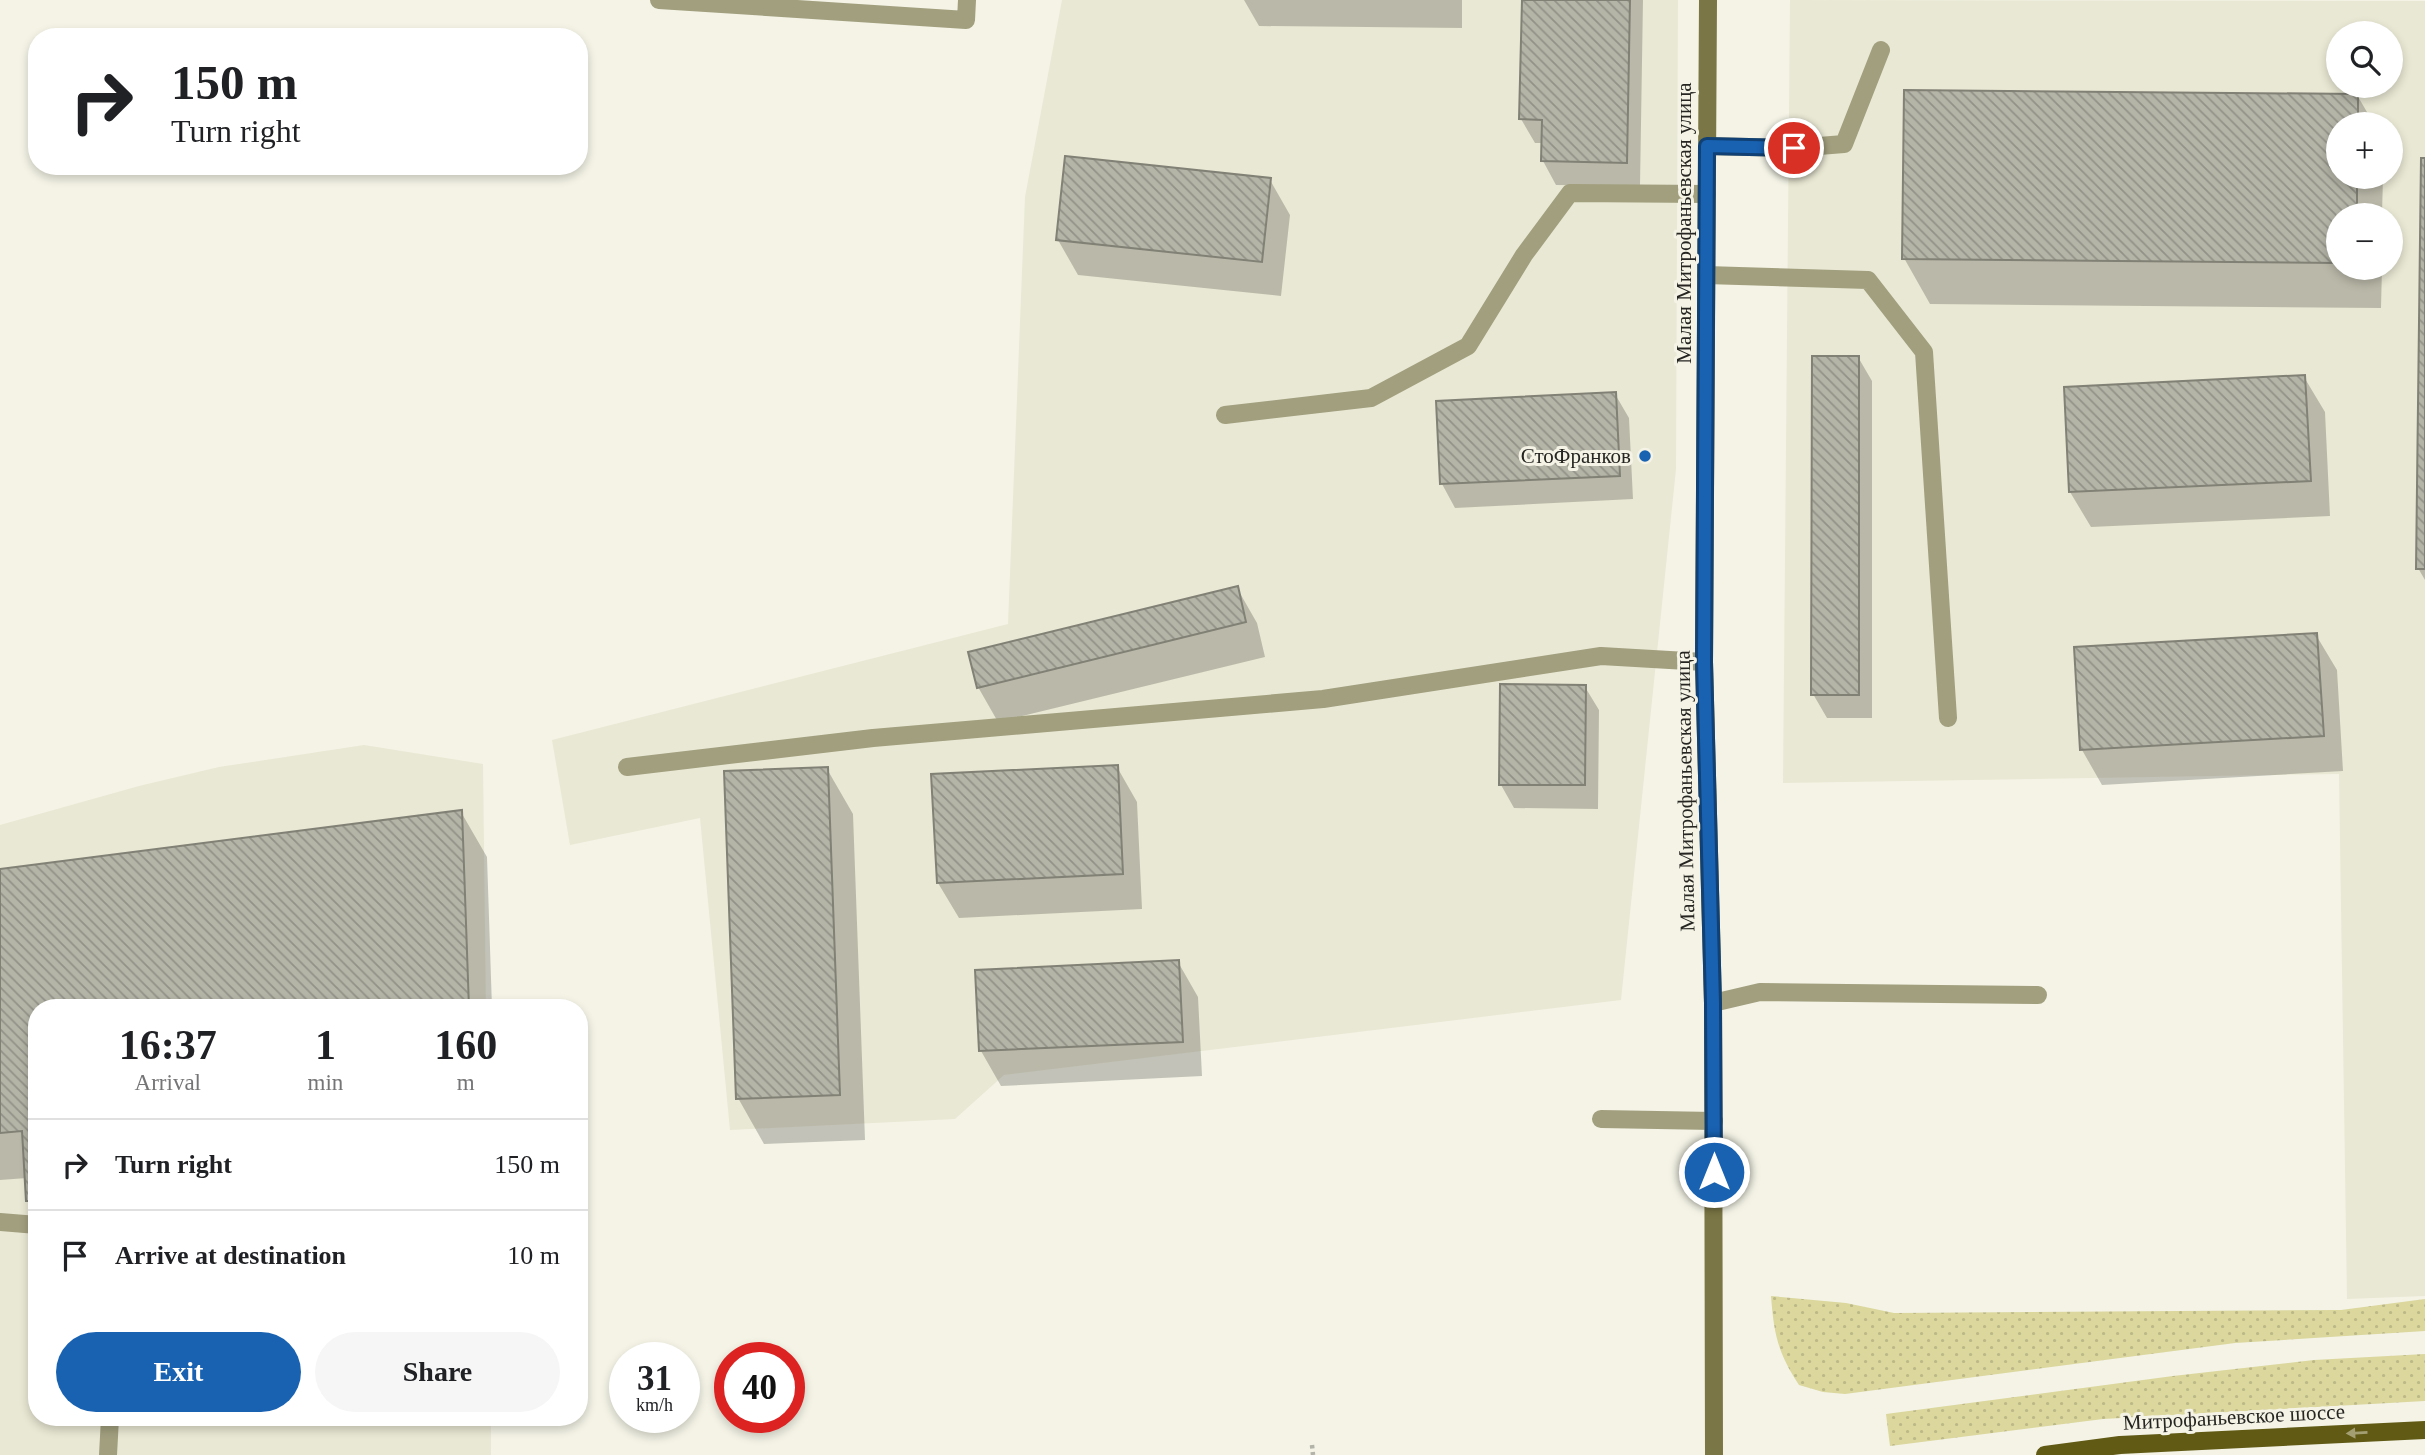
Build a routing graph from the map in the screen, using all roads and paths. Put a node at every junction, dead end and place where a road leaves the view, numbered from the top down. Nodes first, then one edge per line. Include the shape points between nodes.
1 (659, 0) edge
2 (967, 0) edge
3 (1708, 0) edge
4 (1881, 50) dead end
5 (1707, 146) junction
6 (1707, 194) junction
7 (1706, 275) junction
8 (1225, 415) dead end
9 (1704, 662) junction
10 (1948, 718) dead end
11 (627, 767) dead end
12 (2038, 995) dead end
13 (1713, 1003) junction
14 (1601, 1119) dead end
15 (1714, 1121) junction
16 (0, 1222) edge
17 (28, 1224) edge
18 (110, 1426) edge
19 (2425, 1430) edge
20 (1312, 1444) dead end
21 (108, 1455) edge
22 (1313, 1455) edge
23 (1714, 1455) edge
24 (2045, 1455) edge

1 - 2 lane via 966,20
3 - 5 street, Малая Митрофаньевская улица
4 - 5 lane via 1843,144
5 - 6 street, Малая Митрофаньевская улица
6 - 7 street, Малая Митрофаньевская улица
6 - 8 lane via 1570,193 1468,346 1371,398
7 - 9 street, Малая Митрофаньевская улица
7 - 10 lane via 1868,280 1924,352
9 - 11 lane via 1601,656 1323,699 873,738
9 - 13 street, Малая Митрофаньевская улица
12 - 13 lane via 1760,992
13 - 15 street, Малая Митрофаньевская улица
14 - 15 lane
15 - 23 street, Малая Митрофаньевская улица
16 - 17 lane
18 - 21 lane
19 -> 24 main road, Митрофаньевское шоссе via 2120,1446
20 - 22 path

